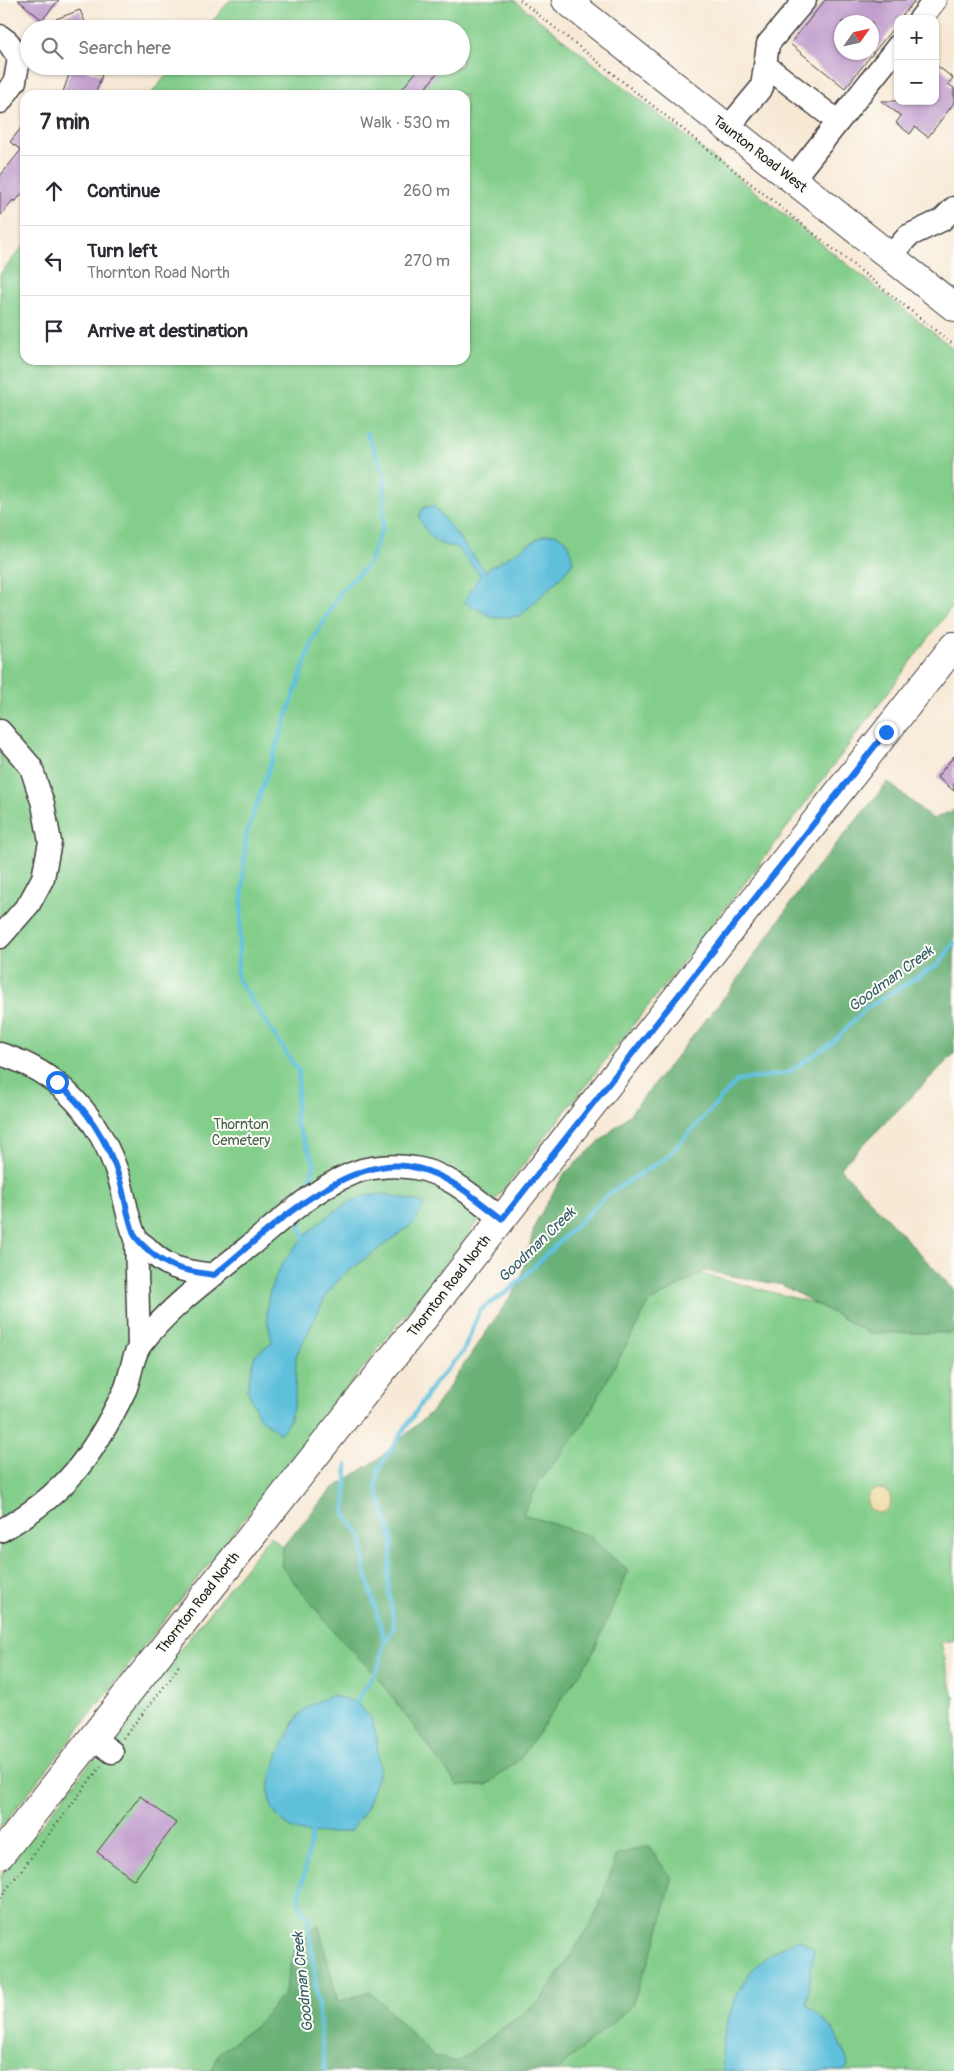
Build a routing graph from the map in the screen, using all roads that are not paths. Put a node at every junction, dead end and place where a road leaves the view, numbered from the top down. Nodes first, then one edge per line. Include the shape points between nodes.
1 (566, 0) edge
2 (805, 0) edge
3 (935, 0) edge
4 (923, 15) edge
5 (0, 36) edge
6 (894, 51) edge
7 (765, 65) junction
8 (0, 102) edge
9 (837, 122) junction
10 (728, 128) junction
11 (793, 179) junction
12 (950, 219) edge
13 (890, 256) junction
14 (954, 307) edge
15 (954, 646) edge
16 (0, 731) edge
17 (0, 937) edge
18 (0, 1054) edge
19 (502, 1219) junction
20 (136, 1238) junction
21 (214, 1275) junction
22 (139, 1346) junction
23 (0, 1531) edge
24 (0, 1855) edge

1 - 10 main road, Taunton Road West
2 - 7 street via 768,44
3 - 4 street
5 - 8 street via 19,58 15,80
6 - 9 street
7 - 9 street
7 - 10 street via 762,87
9 - 11 street
10 - 11 main road, Taunton Road West
11 - 13 main road, Taunton Road West
12 - 13 street via 908,236
13 - 14 main road, Taunton Road West
15 - 19 main road, Thornton Road North
16 - 17 street via 31,767 43,804 50,842 43,878 29,904
18 - 20 street via 18,1060 57,1082 89,1116 118,1176
19 - 21 street via 442,1177 416,1168 388,1166 362,1170 303,1203
19 - 24 main road, Thornton Road North via 102,1745
20 - 21 street via 170,1266
20 - 22 street
21 - 22 street via 178,1304
22 - 23 street via 129,1381 93,1451 53,1496

